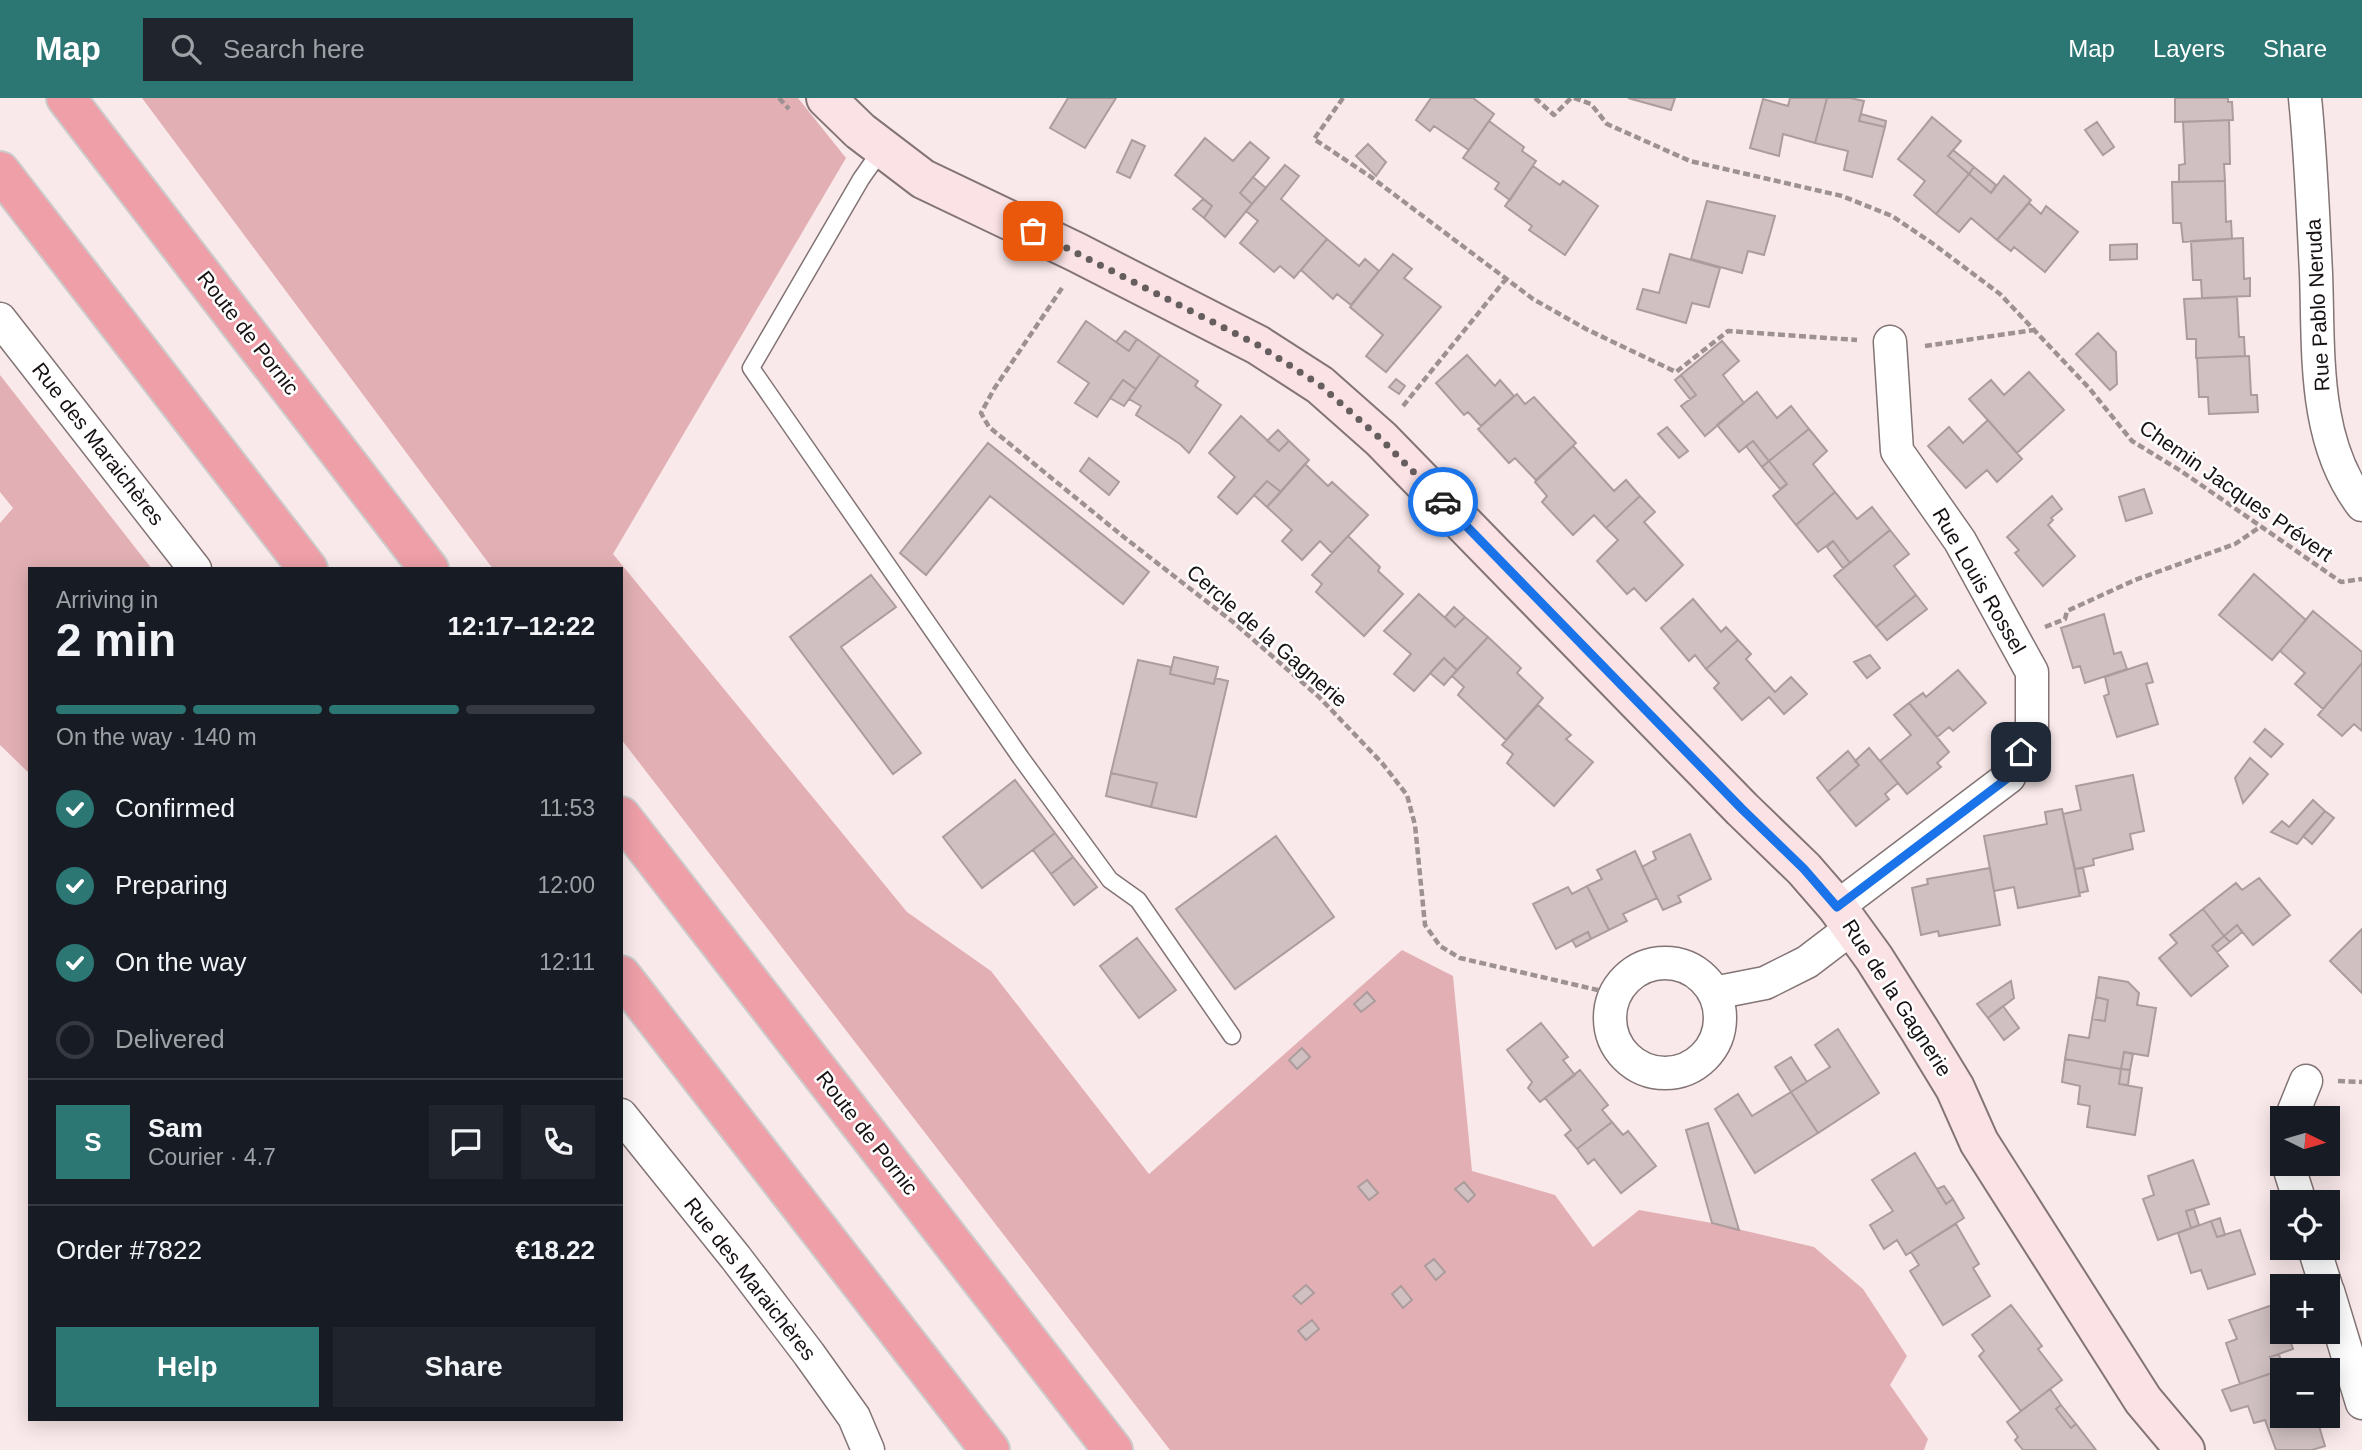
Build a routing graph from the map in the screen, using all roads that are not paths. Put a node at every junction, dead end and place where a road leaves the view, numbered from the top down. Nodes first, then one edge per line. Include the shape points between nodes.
1 (66, 98) edge
2 (825, 98) edge
3 (2305, 98) edge
4 (883, 149) junction
5 (0, 171) edge
6 (0, 319) edge
7 (1890, 342) road end
8 (2362, 505) edge
9 (193, 567) edge
10 (306, 567) edge
11 (427, 567) edge
12 (623, 819) edge
13 (1845, 917) junction
14 (623, 978) edge
15 (1714, 993) junction
16 (1232, 1036) dead end
17 (2306, 1080) dead end
18 (2296, 1106) edge
19 (623, 1117) edge
20 (2340, 1332) edge
21 (2362, 1404) edge
22 (868, 1450) edge
23 (990, 1450) edge
24 (1113, 1450) edge
25 (2185, 1450) edge

1 - 11 highway, Route de Pornic
2 - 4 street, Rue de la Gagnerie
3 - 8 street, Rue Pablo Neruda via 2321,400 2337,461
4 - 13 street, Rue de la Gagnerie via 923,179 1258,345 1320,385 1381,439 1804,869
4 - 16 lane via 751,368 1021,758 1110,880 1138,900
5 - 10 highway
6 - 9 street, Rue des Maraichères
7 - 13 street, Rue Louis Rossel via 1897,451 1960,541 2032,672 2032,728 2009,777
12 - 24 highway, Route de Pornic
13 - 15 street, Rue Louis Rossel via 1807,962 1765,983
13 - 25 street, Rue de la Gagnerie via 1955,1088 1979,1142 2136,1388
14 - 23 highway
15 - 15 street via 1720,1014 1716,1036 1705,1056 1687,1069 1665,1073 1643,1069 1625,1057 1613,1038 1609,1016 1615,994 1627,978 1644,967 1684,966
17 - 18 street
19 - 22 street, Rue des Maraichères via 809,1354 854,1417
20 - 21 street

